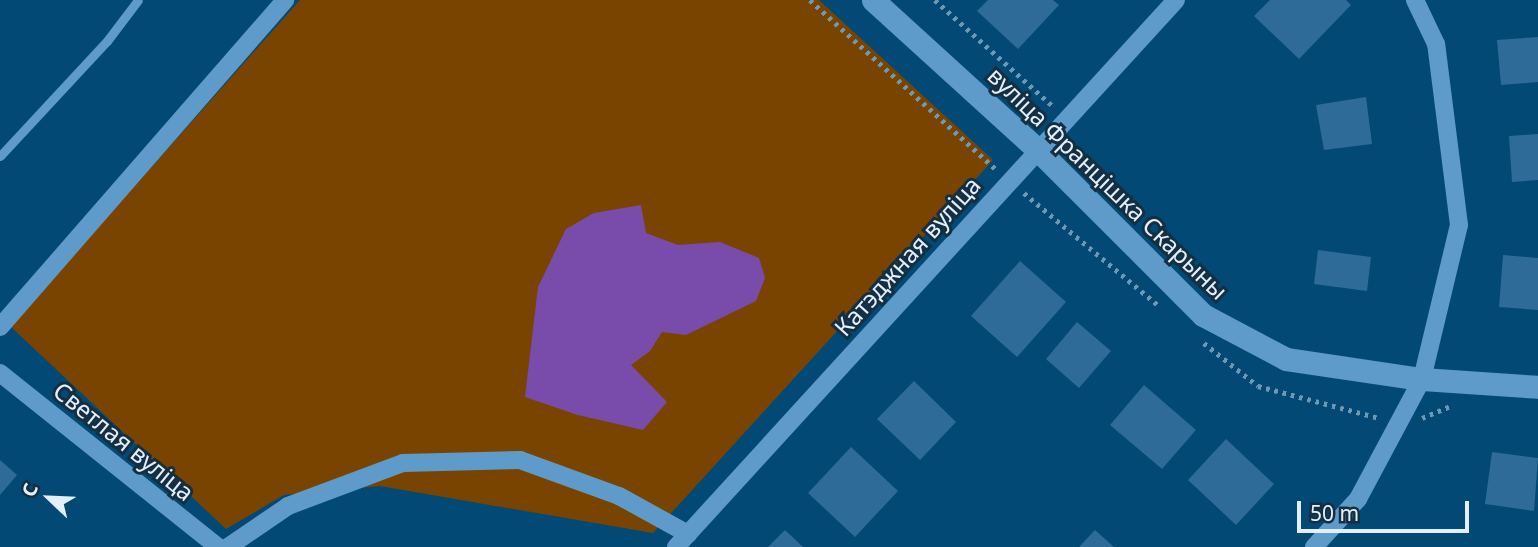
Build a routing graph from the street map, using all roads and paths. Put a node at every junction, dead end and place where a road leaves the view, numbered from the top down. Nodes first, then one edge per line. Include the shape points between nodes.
1 (138, 0) edge
2 (285, 0) edge
3 (873, 0) edge
4 (935, 0) edge
5 (1176, 0) edge
6 (1415, 0) edge
7 (1067, 118) junction
8 (1038, 150) junction
9 (0, 156) edge
10 (0, 327) edge
11 (0, 373) edge
12 (1422, 379) junction
13 (1538, 387) edge
14 (682, 540) edge
15 (218, 547) edge
16 (228, 547) edge
17 (1314, 547) edge

1 - 9 lane via 107,41
2 - 10 street
3 - 8 street, вуліца Францішка Скарыны
4 - 7 path
5 - 7 street, Катэджная вуліца
6 - 12 street via 1436,44 1459,225
7 - 8 street, Катэджная вуліца
8 - 12 street, вуліца Францішка Скарыны via 1203,314 1286,359
8 - 14 street, Катэджная вуліца
11 - 15 street, Светлая вуліца
12 - 13 street, вуліца Францішка Скарыны
12 - 17 street via 1358,499
14 - 16 street via 618,496 520,460 403,463 288,506

